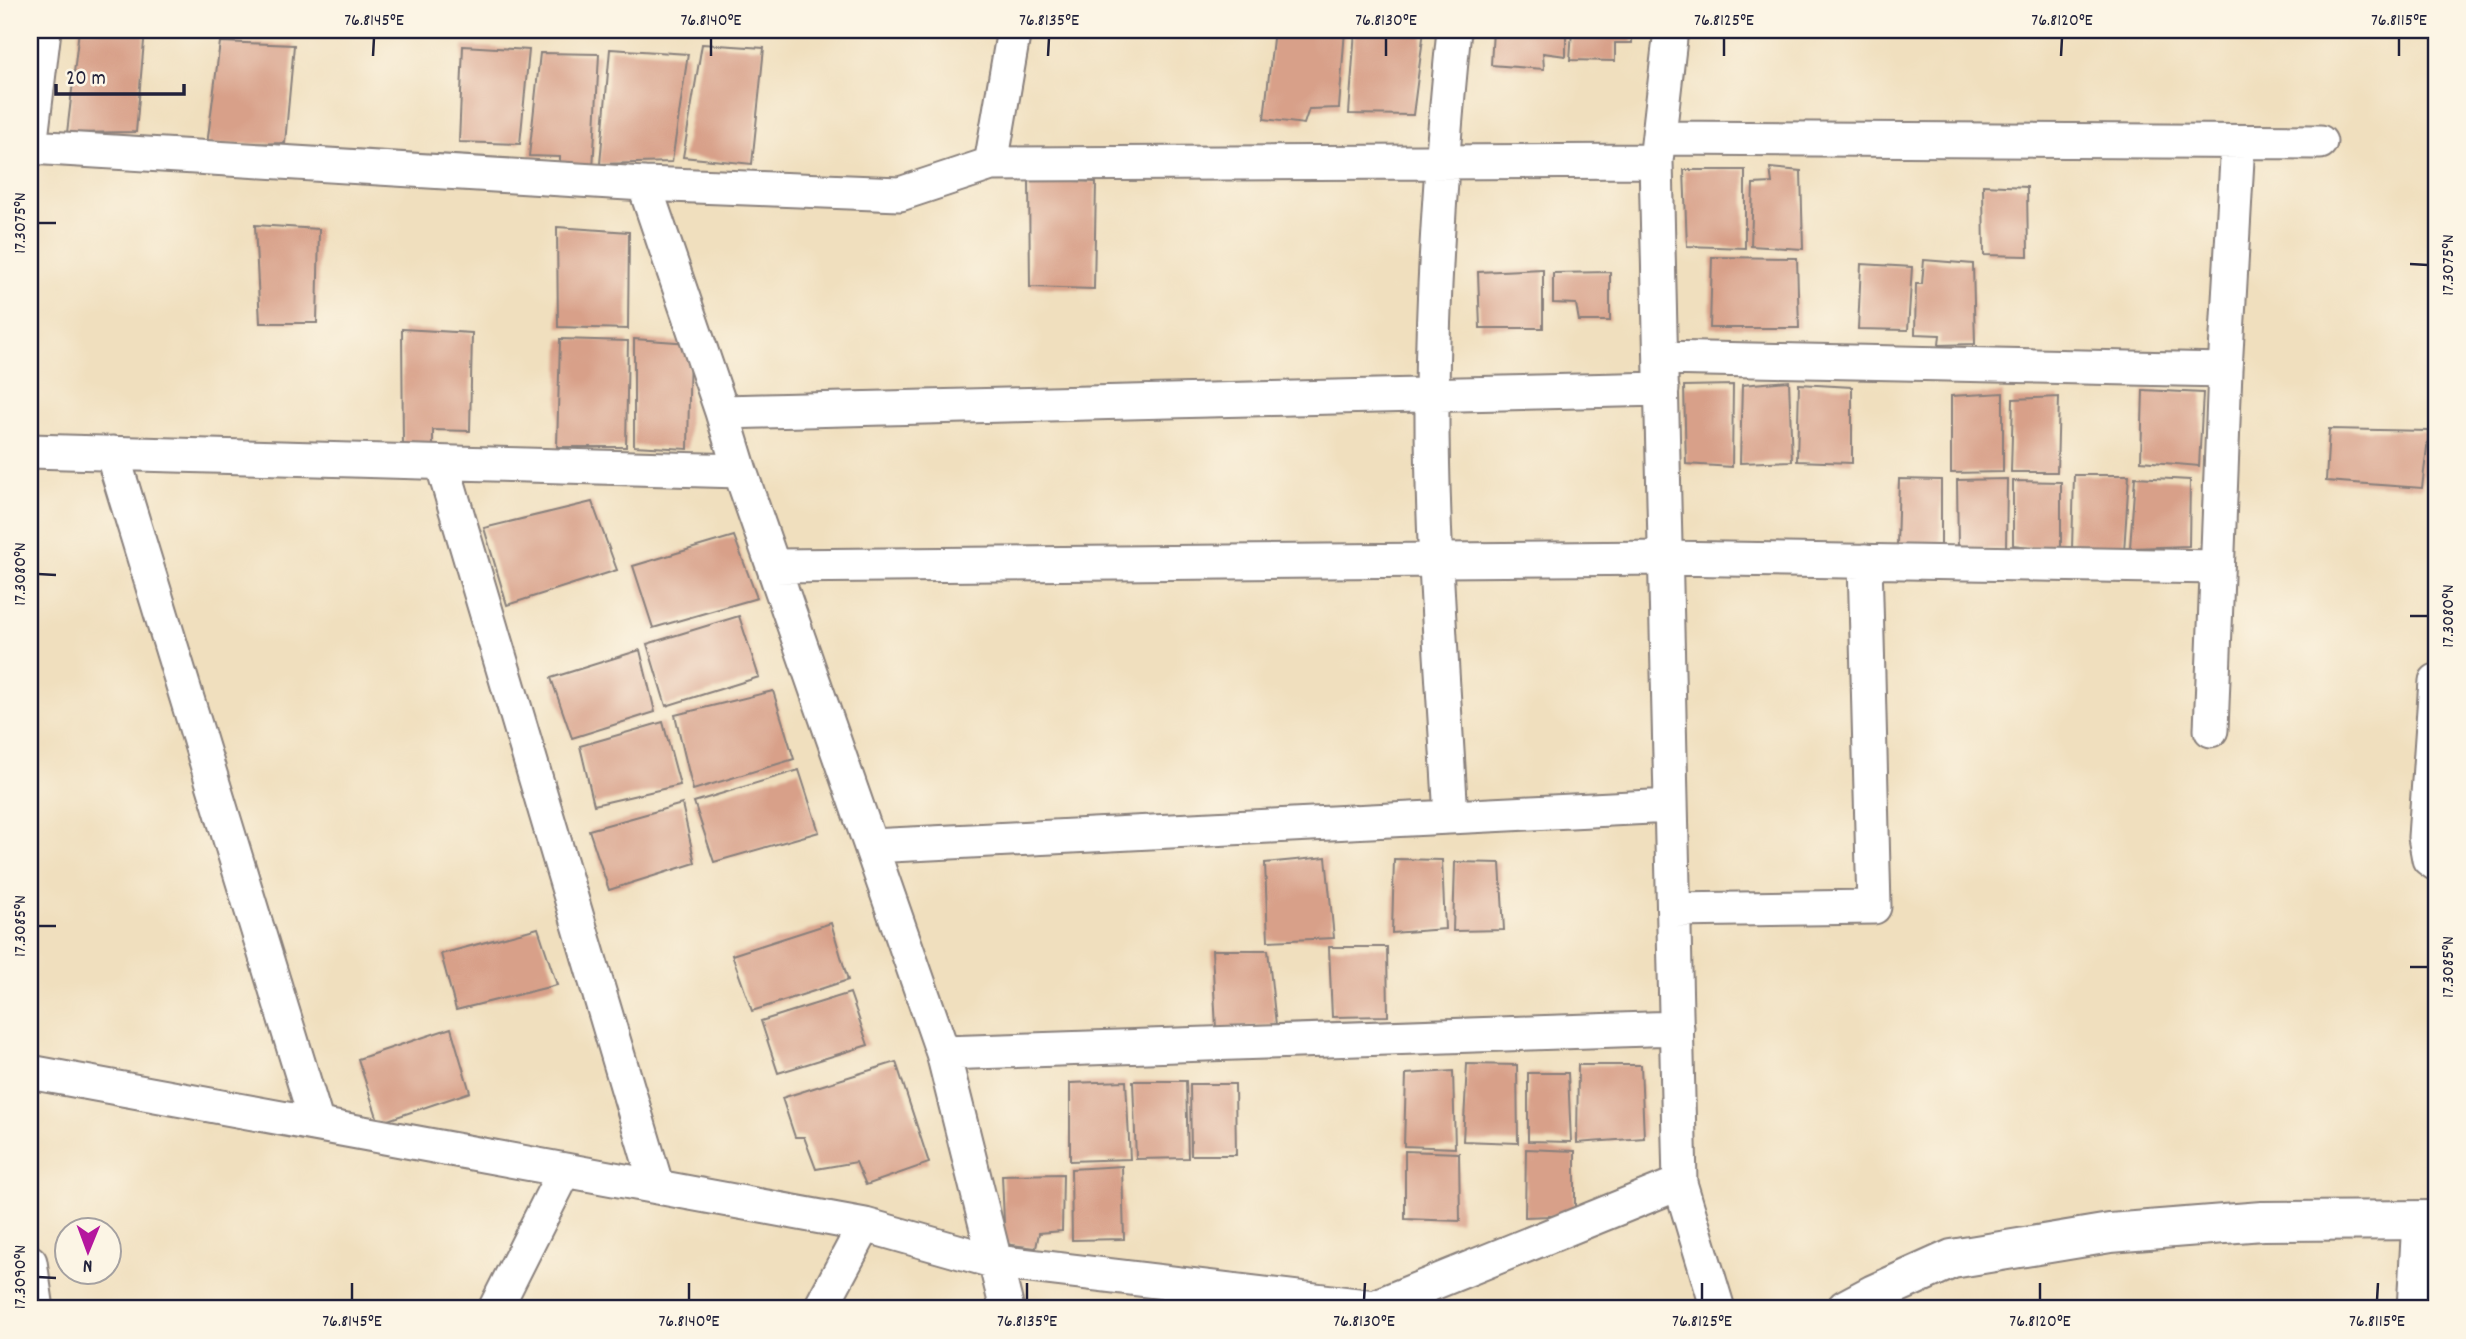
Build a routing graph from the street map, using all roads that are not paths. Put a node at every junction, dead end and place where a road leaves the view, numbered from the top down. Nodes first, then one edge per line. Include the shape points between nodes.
1 (44, 30) edge
2 (1014, 30) edge
3 (1454, 30) edge
4 (1671, 30) edge
5 (2238, 142) junction
6 (2320, 142) dead end
7 (30, 148) edge
8 (1658, 149) junction
9 (1441, 162) junction
10 (991, 163) junction
11 (645, 184) junction
12 (2225, 370) junction
13 (1661, 373) junction
14 (1432, 395) junction
15 (722, 412) junction
16 (30, 451) edge
17 (112, 453) junction
18 (442, 463) junction
19 (740, 471) junction
20 (1666, 558) junction
21 (1437, 560) junction
22 (1866, 561) junction
23 (774, 566) junction
24 (2217, 567) junction
25 (2436, 681) edge
26 (2211, 730) dead end
27 (1671, 806) junction
28 (1451, 817) junction
29 (871, 846) junction
30 (2436, 864) edge
31 (1674, 910) junction
32 (1677, 1028) junction
33 (943, 1053) junction
34 (30, 1072) edge
35 (317, 1124) junction
36 (565, 1170) junction
37 (1680, 1183) junction
38 (657, 1187) junction
39 (2428, 1220) edge
40 (865, 1225) junction
41 (30, 1262) edge
42 (996, 1262) junction
43 (37, 1309) edge
44 (495, 1309) edge
45 (820, 1309) edge
46 (1007, 1309) edge
47 (1718, 1309) edge
48 (1846, 1309) edge
49 (2414, 1309) edge

1 - 7 street
2 - 10 street
3 - 9 street
4 - 8 street
5 - 6 street
5 - 8 street
5 - 12 street
7 - 11 street
8 - 9 street
8 - 13 street
9 - 10 street
9 - 14 street
10 - 11 street via 900,194
11 - 15 street
12 - 13 street
12 - 24 street
13 - 14 street
13 - 20 street
14 - 15 street
14 - 21 street
15 - 19 street
16 - 17 street
17 - 18 street
17 - 35 street
18 - 19 street
18 - 38 street
19 - 23 street
20 - 21 street
20 - 22 street
20 - 27 street
21 - 23 street
21 - 28 street
22 - 24 street
22 - 31 street via 1874,907
23 - 29 street
24 - 26 street
25 - 30 street via 2425,837 2429,859
27 - 28 street
27 - 31 street
28 - 29 street
29 - 33 street
31 - 32 street
32 - 33 street
32 - 37 street
33 - 42 street
34 - 35 street
35 - 36 street
36 - 38 street
36 - 44 street
37 - 42 street via 1374,1307
37 - 47 street
38 - 40 street
39 - 48 street via 2263,1221 2110,1233 1952,1259
39 - 49 street
40 - 42 street
40 - 45 street
41 - 43 street
42 - 46 street

